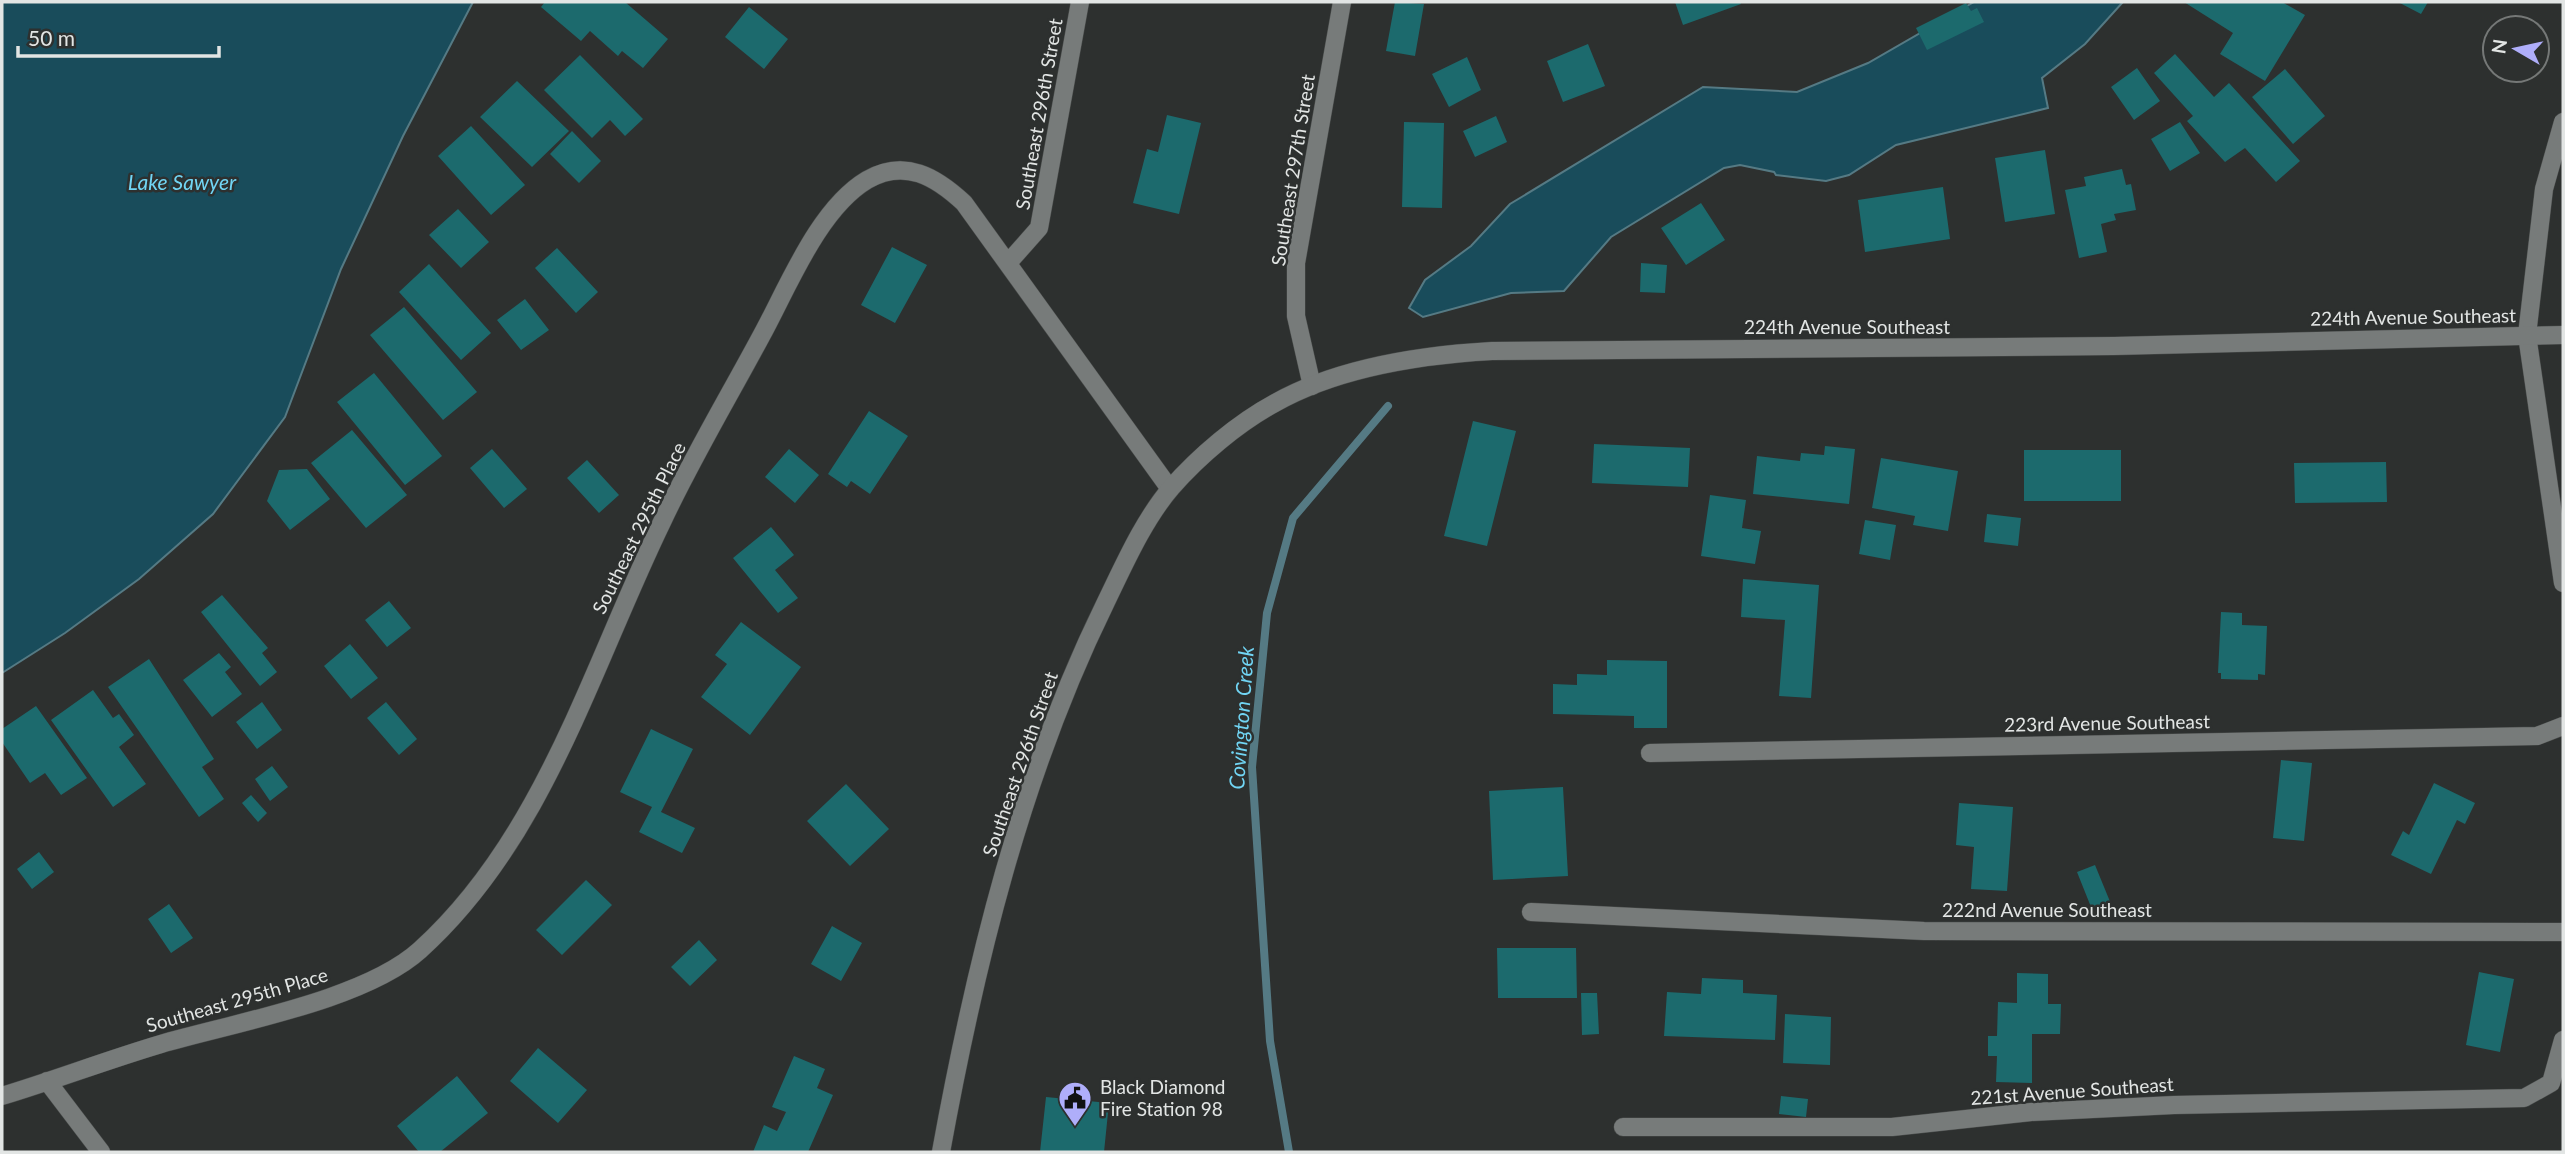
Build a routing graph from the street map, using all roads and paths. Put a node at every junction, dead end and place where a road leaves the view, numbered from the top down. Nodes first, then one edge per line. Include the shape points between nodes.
1 (1080, 2) edge
2 (1342, 2) edge
3 (2563, 122) edge
4 (1008, 264) junction
5 (2527, 335) junction
6 (2563, 335) edge
7 (1312, 386) junction
8 (1170, 489) junction
9 (2563, 583) edge
10 (2563, 726) edge
11 (1650, 753) dead end
12 (1531, 912) dead end
13 (2563, 932) edge
14 (2563, 1040) edge
15 (47, 1081) junction
16 (2, 1096) edge
17 (1623, 1127) dead end
18 (101, 1152) edge
19 (941, 1152) edge

1 - 4 street, Southeast 296th Street via 1039,228
2 - 7 street, Southeast 297th Street via 1296,263 1296,316
3 - 5 street via 2544,189
4 - 8 street, Southeast 295th Place
4 - 15 street, Southeast 295th Place via 964,203 927,174 892,172 868,180 839,203 809,247 664,518 538,795 474,894 419,951 352,987 277,1014
5 - 6 street, 224th Avenue Southeast
5 - 7 street, 224th Avenue Southeast via 2114,346 1492,351 1404,361
5 - 9 street
7 - 8 street, 224th Avenue Southeast via 1274,403 1240,427
8 - 19 street, Southeast 296th Street via 1128,557 1076,663 1018,821 975,988
10 - 11 street, 223rd Avenue Southeast via 2537,736
12 - 13 street, 222nd Avenue Southeast via 1924,931
14 - 17 street, 221st Avenue Southeast via 2551,1083 2524,1098 2174,1105 2031,1112 1892,1127
15 - 16 street, Southeast 295th Place
15 - 18 street

